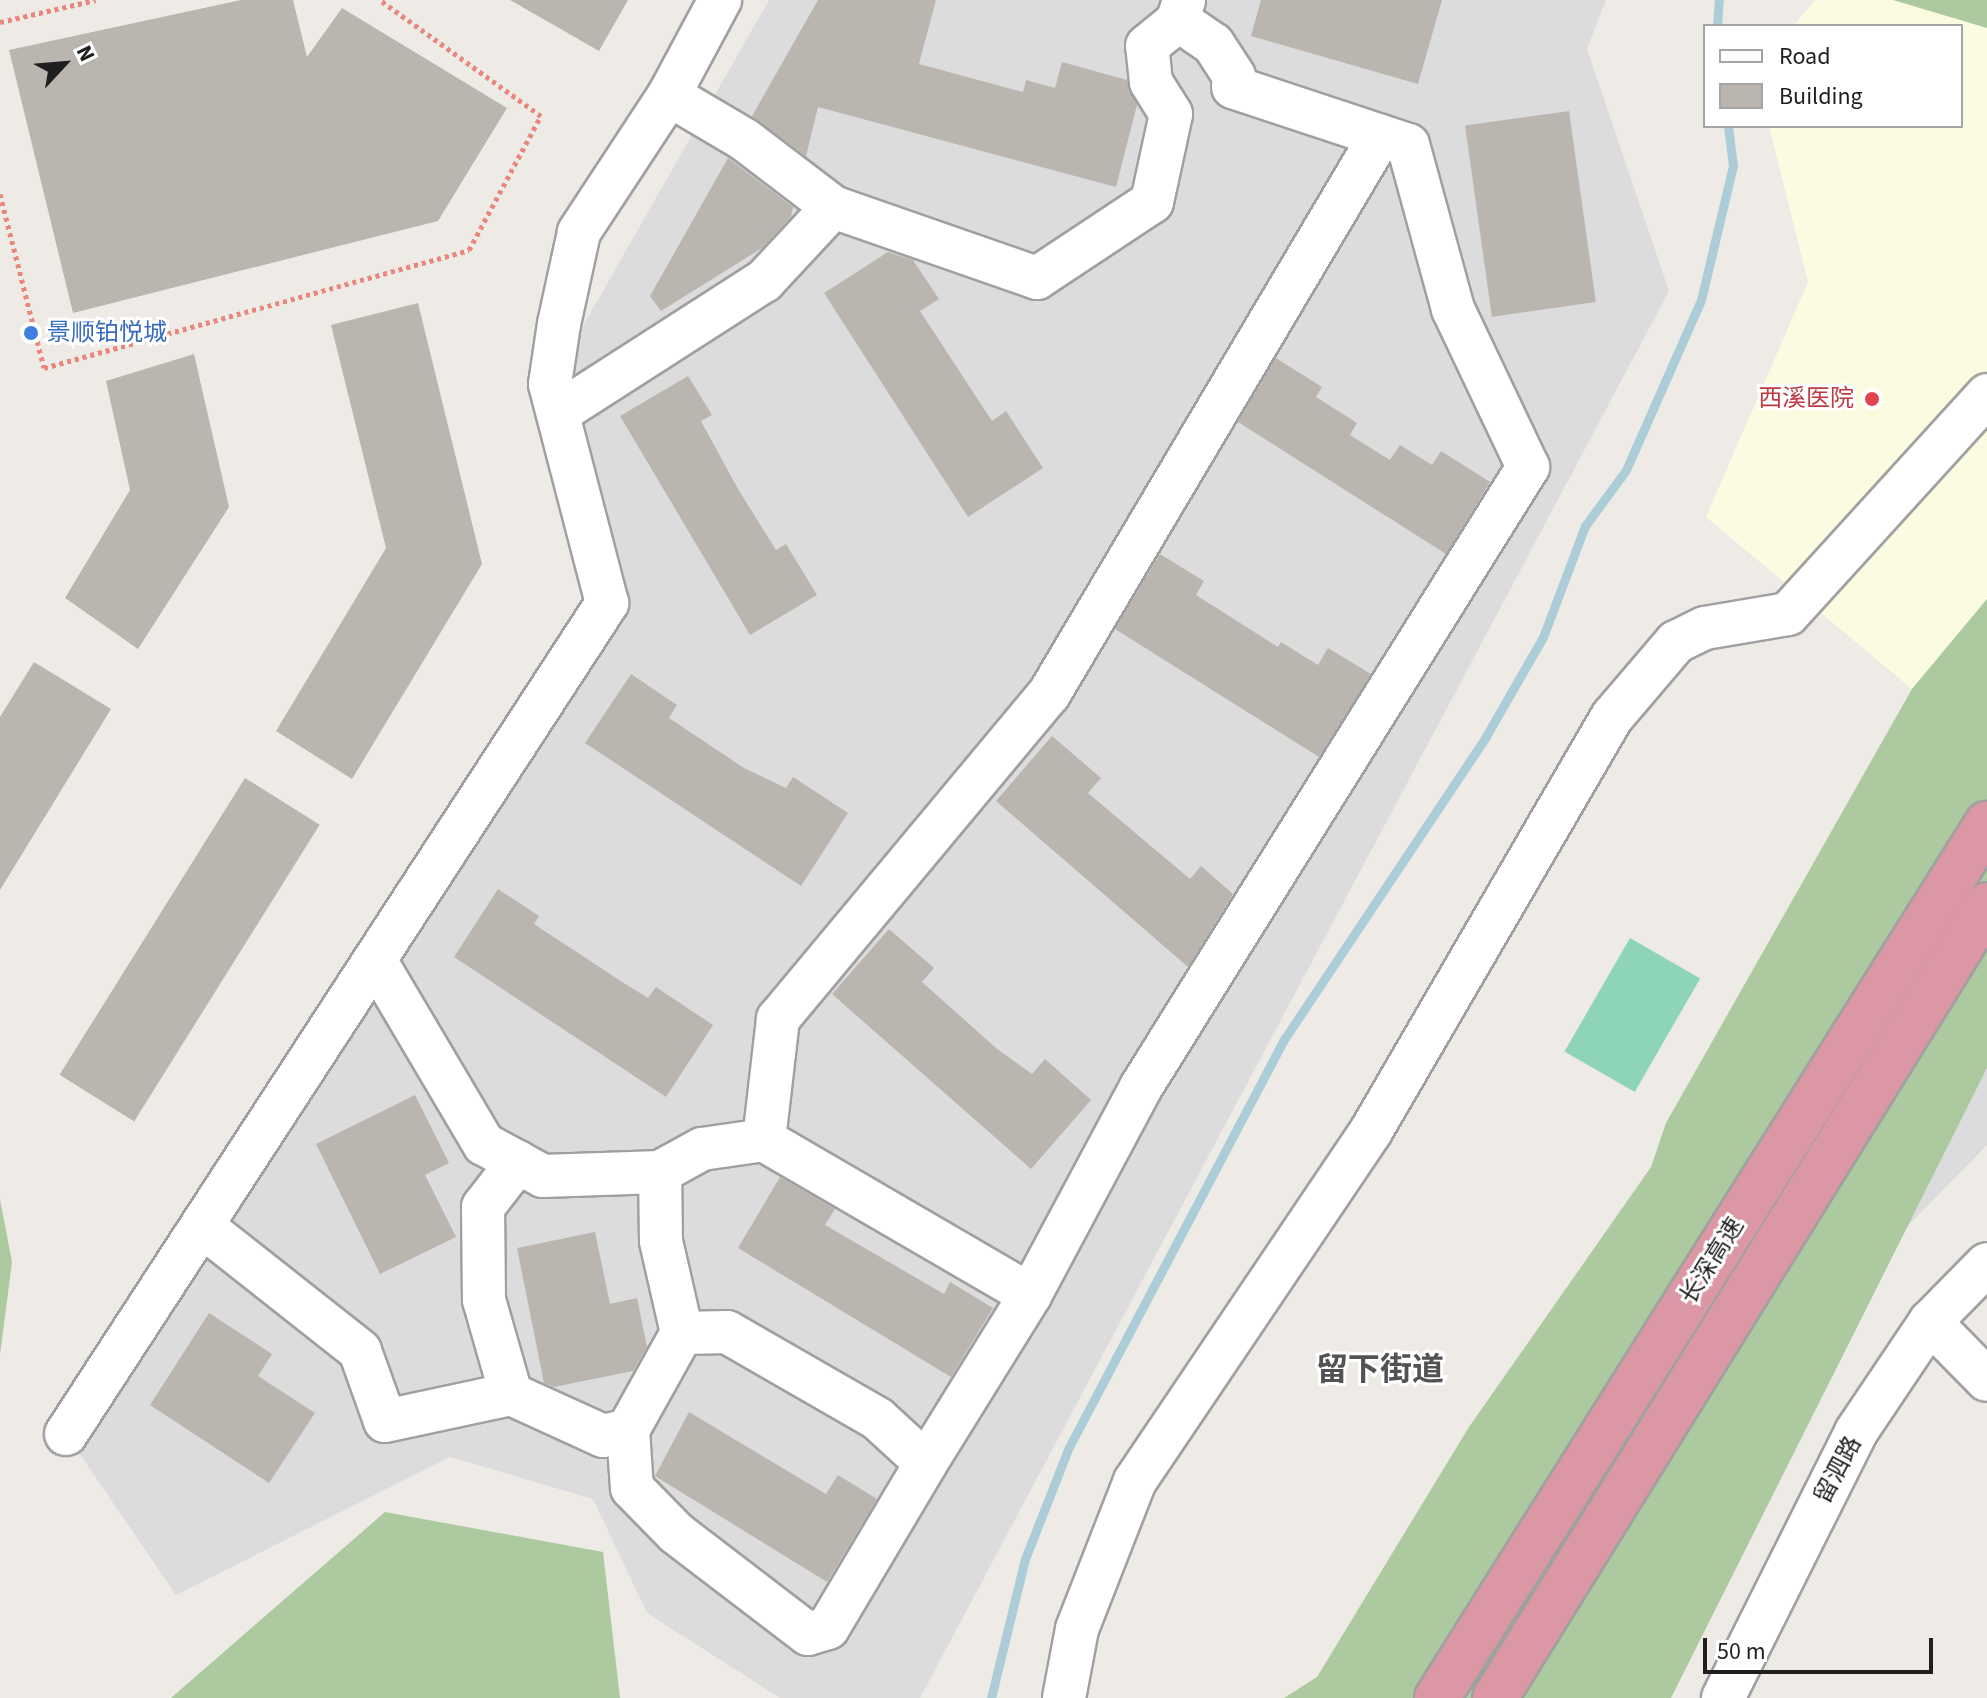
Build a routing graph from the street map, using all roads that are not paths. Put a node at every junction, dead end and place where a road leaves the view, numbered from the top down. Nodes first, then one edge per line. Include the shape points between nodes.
1 (720, 0) edge
2 (1181, 10) edge
3 (669, 95) junction
4 (1380, 136) junction
5 (833, 207) junction
6 (1987, 395) edge
7 (558, 413) junction
8 (1987, 824) edge
9 (1987, 905) edge
10 (375, 960) junction
11 (764, 1140) junction
12 (518, 1162) junction
13 (660, 1172) junction
14 (202, 1226) junction
15 (1987, 1264) edge
16 (1030, 1295) junction
17 (1930, 1322) junction
18 (682, 1333) junction
19 (1987, 1380) edge
20 (511, 1394) junction
21 (628, 1430) junction
22 (66, 1434) dead end
23 (926, 1463) junction
24 (1064, 1698) edge
25 (1437, 1698) edge
26 (1495, 1698) edge
27 (1723, 1698) edge

1 - 3 street
2 - 4 street via 1213,44 1234,76 1233,87
2 - 5 street via 1147,46 1151,82 1171,114 1152,202 1037,278
3 - 5 street via 745,140
3 - 7 street via 579,232 550,384
4 - 11 street via 1049,694 778,1019
4 - 16 street via 1408,145 1453,309 1528,467 1141,1087
5 - 7 street via 764,281
6 - 24 street via 1788,614 1705,628 1676,642 1612,717 1371,1131 1135,1481 1077,1629
7 - 10 street via 607,603
8 - 25 highway, 长深高速
9 - 26 highway, 长深高速
10 - 12 street via 484,1144
10 - 14 street
11 - 13 street via 702,1149
11 - 16 street
12 - 13 street via 543,1176
12 - 20 street via 483,1207 484,1300
13 - 18 street via 661,1241
14 - 20 street via 360,1351 385,1421
14 - 22 street
15 - 17 street, 留泗路
16 - 23 street
17 - 19 street
17 - 27 street, 留泗路 via 1856,1432
18 - 21 street
18 - 23 street via 727,1332 878,1419
20 - 21 street via 603,1436
21 - 23 street via 632,1488 676,1533 808,1634 828,1628

